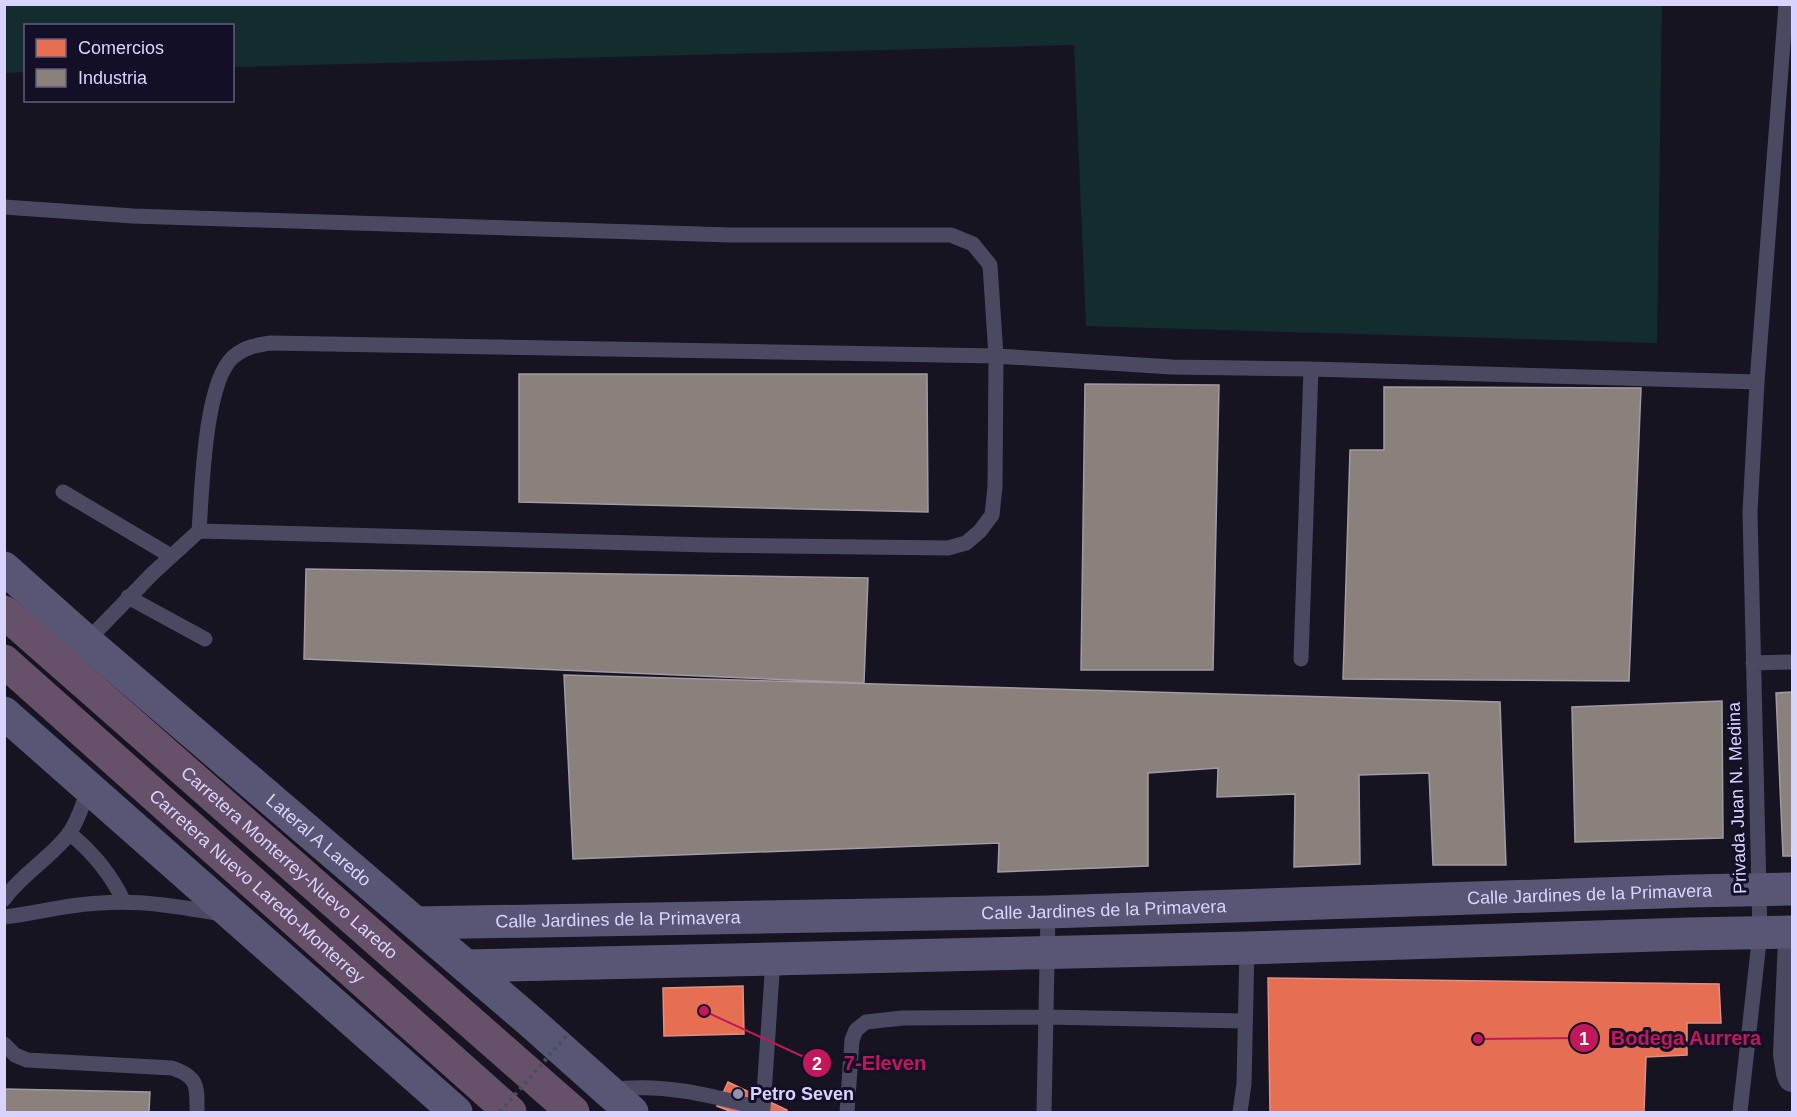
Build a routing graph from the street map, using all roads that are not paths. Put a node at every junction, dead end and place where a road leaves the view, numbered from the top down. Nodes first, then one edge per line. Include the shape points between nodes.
1 (1786, 4) edge
2 (4, 207) edge
3 (996, 356) junction
4 (1311, 369) junction
5 (1757, 382) junction
6 (63, 492) dead end
7 (199, 531) junction
8 (171, 555) junction
9 (4, 568) edge
10 (129, 597) junction
11 (4, 612) edge
12 (205, 639) dead end
13 (75, 653) junction
14 (1301, 658) dead end
15 (4, 661) edge
16 (1792, 662) edge
17 (1753, 663) junction
18 (4, 713) edge
19 (89, 788) junction
20 (69, 833) junction
21 (1760, 890) junction
22 (1792, 890) edge
23 (1690, 891) junction
24 (4, 899) edge
25 (124, 902) junction
26 (1048, 912) junction
27 (231, 915) junction
28 (4, 917) edge
29 (416, 923) junction
30 (1792, 932) edge
31 (1760, 933) junction
32 (1689, 934) junction
33 (1792, 940) edge
34 (1247, 948) junction
35 (1046, 953) junction
36 (773, 959) junction
37 (466, 966) junction
38 (1046, 1017) junction
39 (1244, 1021) junction
40 (4, 1044) edge
41 (1792, 1078) edge
42 (607, 1091) junction
43 (763, 1111) edge
44 (197, 1113) edge
45 (456, 1113) edge
46 (510, 1113) edge
47 (573, 1113) edge
48 (632, 1113) edge
49 (847, 1113) edge
50 (1044, 1113) edge
51 (1240, 1113) edge
52 (1740, 1113) edge

1 - 5 lane, Privada Juan N. Medina
2 - 3 lane via 133,216 730,235 951,235 973,244 990,265
3 - 4 lane via 1172,367
3 - 7 lane via 271,343 247,347 231,359 220,378 211,413
3 - 7 lane via 992,515 966,543 948,548
4 - 5 lane
4 - 14 lane
5 - 17 lane, Privada Juan N. Medina via 1750,512
6 - 8 lane
7 - 8 lane
8 - 10 lane
9 - 13 street, Lateral A Laredo
10 - 12 lane
10 - 13 lane
11 - 13 highway, Carretera Monterrey-Nuevo Laredo
13 - 29 street, Lateral A Laredo
13 - 47 highway, Carretera Monterrey-Nuevo Laredo
15 - 46 highway, Carretera Nuevo Laredo-Monterrey
16 - 17 lane
17 - 21 lane, Privada Juan N. Medina
18 - 19 street
19 - 20 lane
19 - 27 street
20 - 24 lane
20 - 25 lane via 102,864
21 - 22 street, Calle Jardines de la Primavera
21 - 23 street, Calle Jardines de la Primavera
21 - 31 lane, Privada Juan N. Medina
23 - 26 street, Calle Jardines de la Primavera
23 - 32 street
25 - 27 lane
25 - 28 lane
26 - 29 street, Calle Jardines de la Primavera
26 - 35 lane
27 - 45 street
29 - 37 street, Lateral A Laredo
30 - 31 street
31 - 32 street
31 - 52 lane, Privada Juan N. Medina
32 - 34 street
33 - 41 street via 1787,1054
34 - 35 street
34 - 39 lane
35 - 36 street
35 - 38 lane
36 - 37 street
36 - 43 lane
37 - 42 street, Lateral A Laredo
38 - 39 lane
38 - 49 lane via 903,1018 866,1023 856,1030 852,1040
38 - 50 lane
39 - 51 lane
40 - 44 lane via 27,1060 172,1068 184,1072 193,1078 197,1090
42 - 43 lane via 683,1090
42 - 48 street, Lateral A Laredo

